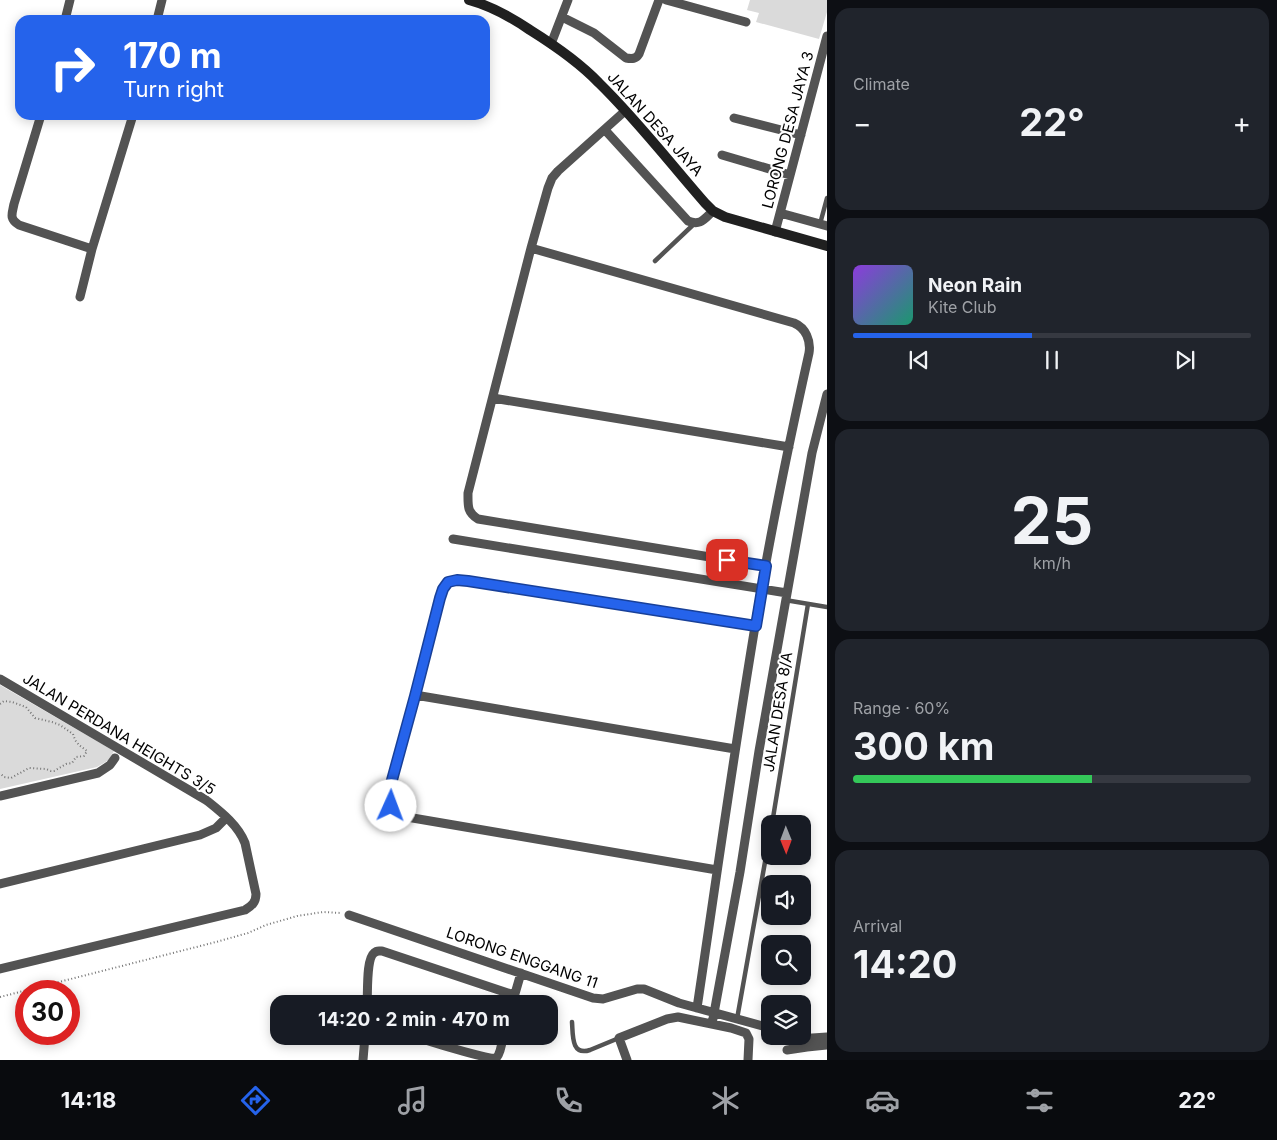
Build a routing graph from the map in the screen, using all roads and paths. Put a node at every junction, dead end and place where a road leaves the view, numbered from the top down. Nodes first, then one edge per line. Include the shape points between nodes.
1 (70, 0) edge
2 (162, 0) edge
3 (469, 0) edge
4 (568, 0) edge
5 (659, 0) edge
6 (666, 0) edge
7 (66, 15) edge
8 (158, 15) edge
9 (562, 17) junction
10 (746, 22) dead end
11 (827, 36) edge
12 (551, 44) junction
13 (626, 111) junction
14 (734, 118) dead end
15 (39, 120) edge
16 (131, 120) edge
17 (605, 130) junction
18 (801, 135) junction
19 (722, 155) dead end
20 (790, 175) junction
21 (827, 198) edge
22 (713, 211) junction
23 (780, 213) junction
24 (694, 224) junction
25 (823, 225) edge
26 (775, 232) junction
27 (827, 246) edge
28 (531, 248) junction
29 (92, 249) junction
30 (654, 261) dead end
31 (80, 297) dead end
32 (827, 394) edge
33 (493, 398) junction
34 (789, 446) junction
35 (453, 539) dead end
36 (766, 566) junction
37 (762, 589) junction
38 (786, 596) junction
39 (808, 604) junction
40 (827, 607) edge
41 (756, 626) junction
42 (0, 679) edge
43 (415, 696) junction
44 (0, 704) edge
45 (735, 749) junction
46 (115, 758) dead end
47 (0, 774) edge
48 (0, 796) edge
49 (773, 815) edge
50 (226, 818) junction
51 (765, 865) edge
52 (717, 870) junction
53 (0, 884) edge
54 (350, 914) joint
55 (0, 969) edge
56 (521, 973) junction
57 (367, 995) edge
58 (502, 995) edge
59 (514, 995) edge
60 (0, 998) edge
61 (697, 1008) junction
62 (715, 1012) junction
63 (738, 1018) junction
64 (572, 1022) dead end
65 (712, 1024) junction
66 (761, 1025) edge
67 (827, 1036) edge
68 (811, 1037) edge
69 (619, 1038) junction
70 (364, 1045) edge
71 (441, 1045) edge
72 (501, 1045) edge
73 (785, 1045) edge
74 (827, 1045) edge
75 (787, 1050) junction
76 (363, 1060) edge
77 (627, 1060) edge
78 (748, 1060) edge
79 (789, 1060) edge

1 - 7 street
2 - 8 street
3 - 12 street, JALAN DESA JAYA via 500,12
4 - 9 street
5 - 9 street via 640,54 632,59 626,58 594,33
6 - 10 street
9 - 12 street
11 - 18 street, LORONG DESA JAYA 3
12 - 13 street, JALAN DESA JAYA via 599,82
13 - 17 street
13 - 22 street, JALAN DESA JAYA
14 - 18 street
15 - 29 street via 12,218 19,225
16 - 29 street
17 - 24 street
17 - 28 street via 552,178
18 - 20 street, LORONG DESA JAYA 3
19 - 20 street
20 - 23 street, LORONG DESA JAYA 3
21 - 25 lane
22 - 24 street
22 - 26 street, JALAN DESA JAYA
23 - 25 street
23 - 26 street, LORONG DESA JAYA 3
24 - 30 lane
26 - 27 street, JALAN DESA JAYA
28 - 33 street
28 - 34 street via 801,326 810,347
29 - 31 street
32 - 38 street via 812,453
33 - 34 street
33 - 36 street via 468,493 468,508 478,519
34 - 36 street
35 - 37 street
36 - 37 street
37 - 38 street
37 - 41 street
38 - 39 lane
38 - 62 street
39 - 40 lane
39 - 49 lane, JALAN DESA 8/A
41 - 43 street via 457,580 448,582 443,589
41 - 45 street
42 - 50 street, JALAN PERDANA HEIGHTS 3/5 via 206,800
43 - 45 street
43 - 52 street via 389,791 396,814
44 - 47 path via 12,702 26,708 35,718 60,725 73,734 87,751 72,763 54,770 29,768 11,778
45 - 52 street
46 - 48 street via 98,773
50 - 53 street via 216,828 200,835
50 - 55 street, JALAN PERDANA HEIGHTS 3/5 via 238,829 245,843 256,894 249,908
51 - 63 lane
52 - 61 street
54 - 56 street, LORONG ENGGANG 11
54 - 60 path via 323,912 297,916 216,942
56 - 59 street
56 - 61 street, LORONG ENGGANG 11 via 593,998 610,998 641,989
57 - 58 street via 369,962 377,951
61 - 62 street, LORONG ENGGANG 11
62 - 63 street, LORONG ENGGANG 11
62 - 65 street
63 - 66 street, LORONG ENGGANG 11
64 - 69 lane via 574,1044 581,1051
65 - 69 street via 678,1017
65 - 78 street via 746,1033 749,1039
67 - 68 street
69 - 77 street
70 - 76 street
71 - 72 street via 490,1060 498,1056
73 - 75 street
74 - 75 street
75 - 79 street

